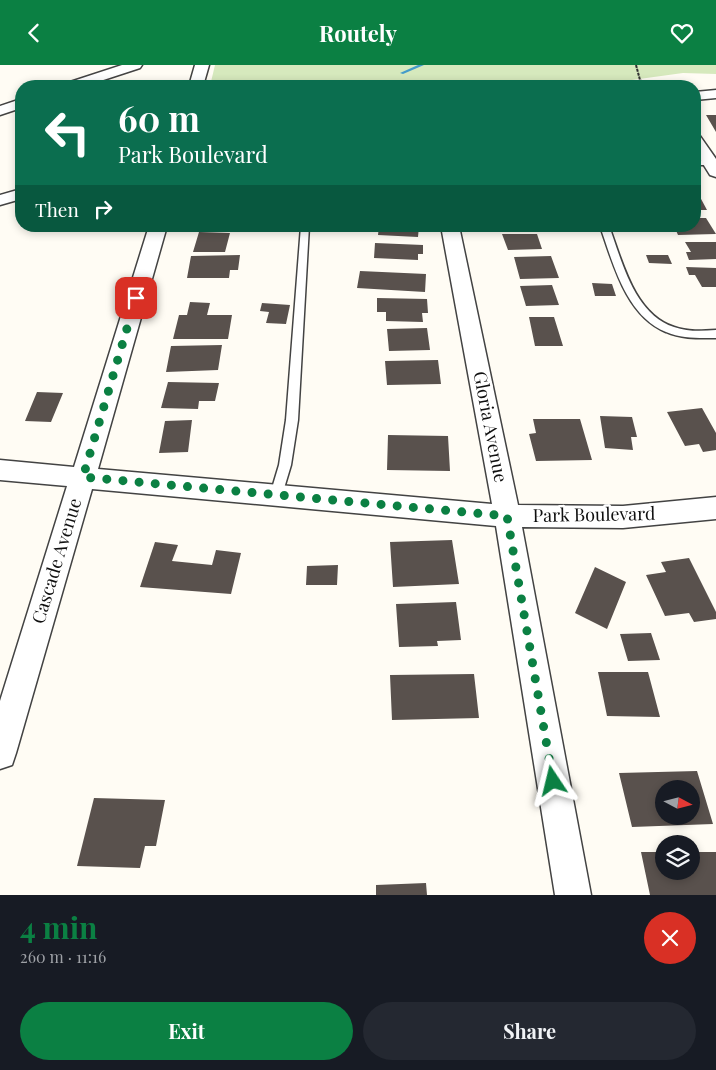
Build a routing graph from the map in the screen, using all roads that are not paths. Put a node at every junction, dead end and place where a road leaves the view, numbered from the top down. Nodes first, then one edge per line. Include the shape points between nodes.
1 (135, 65) edge
2 (202, 65) edge
3 (90, 80) edge
4 (198, 80) edge
5 (716, 93) edge
6 (701, 95) edge
7 (15, 105) edge
8 (0, 111) edge
9 (701, 152) edge
10 (707, 166) edge
11 (15, 196) edge
12 (0, 200) edge
13 (156, 232) edge
14 (305, 232) edge
15 (451, 232) edge
16 (606, 232) edge
17 (716, 335) edge
18 (0, 470) edge
19 (83, 477) junction
20 (276, 495) junction
21 (716, 508) edge
22 (507, 516) junction
23 (0, 753) edge
24 (573, 895) edge

1 - 3 street
2 - 4 street
5 - 6 street
7 - 8 street
9 - 10 street
11 - 12 street
13 - 19 street, Cascade Avenue
14 - 20 lane via 292,420
15 - 22 street, Gloria Avenue
16 - 17 lane via 628,285 652,321 682,335
18 - 19 street, Park Boulevard
19 - 20 street, Park Boulevard
19 - 23 street, Cascade Avenue
20 - 22 street, Park Boulevard
21 - 22 street, Park Boulevard via 623,517
22 - 24 street, Gloria Avenue

